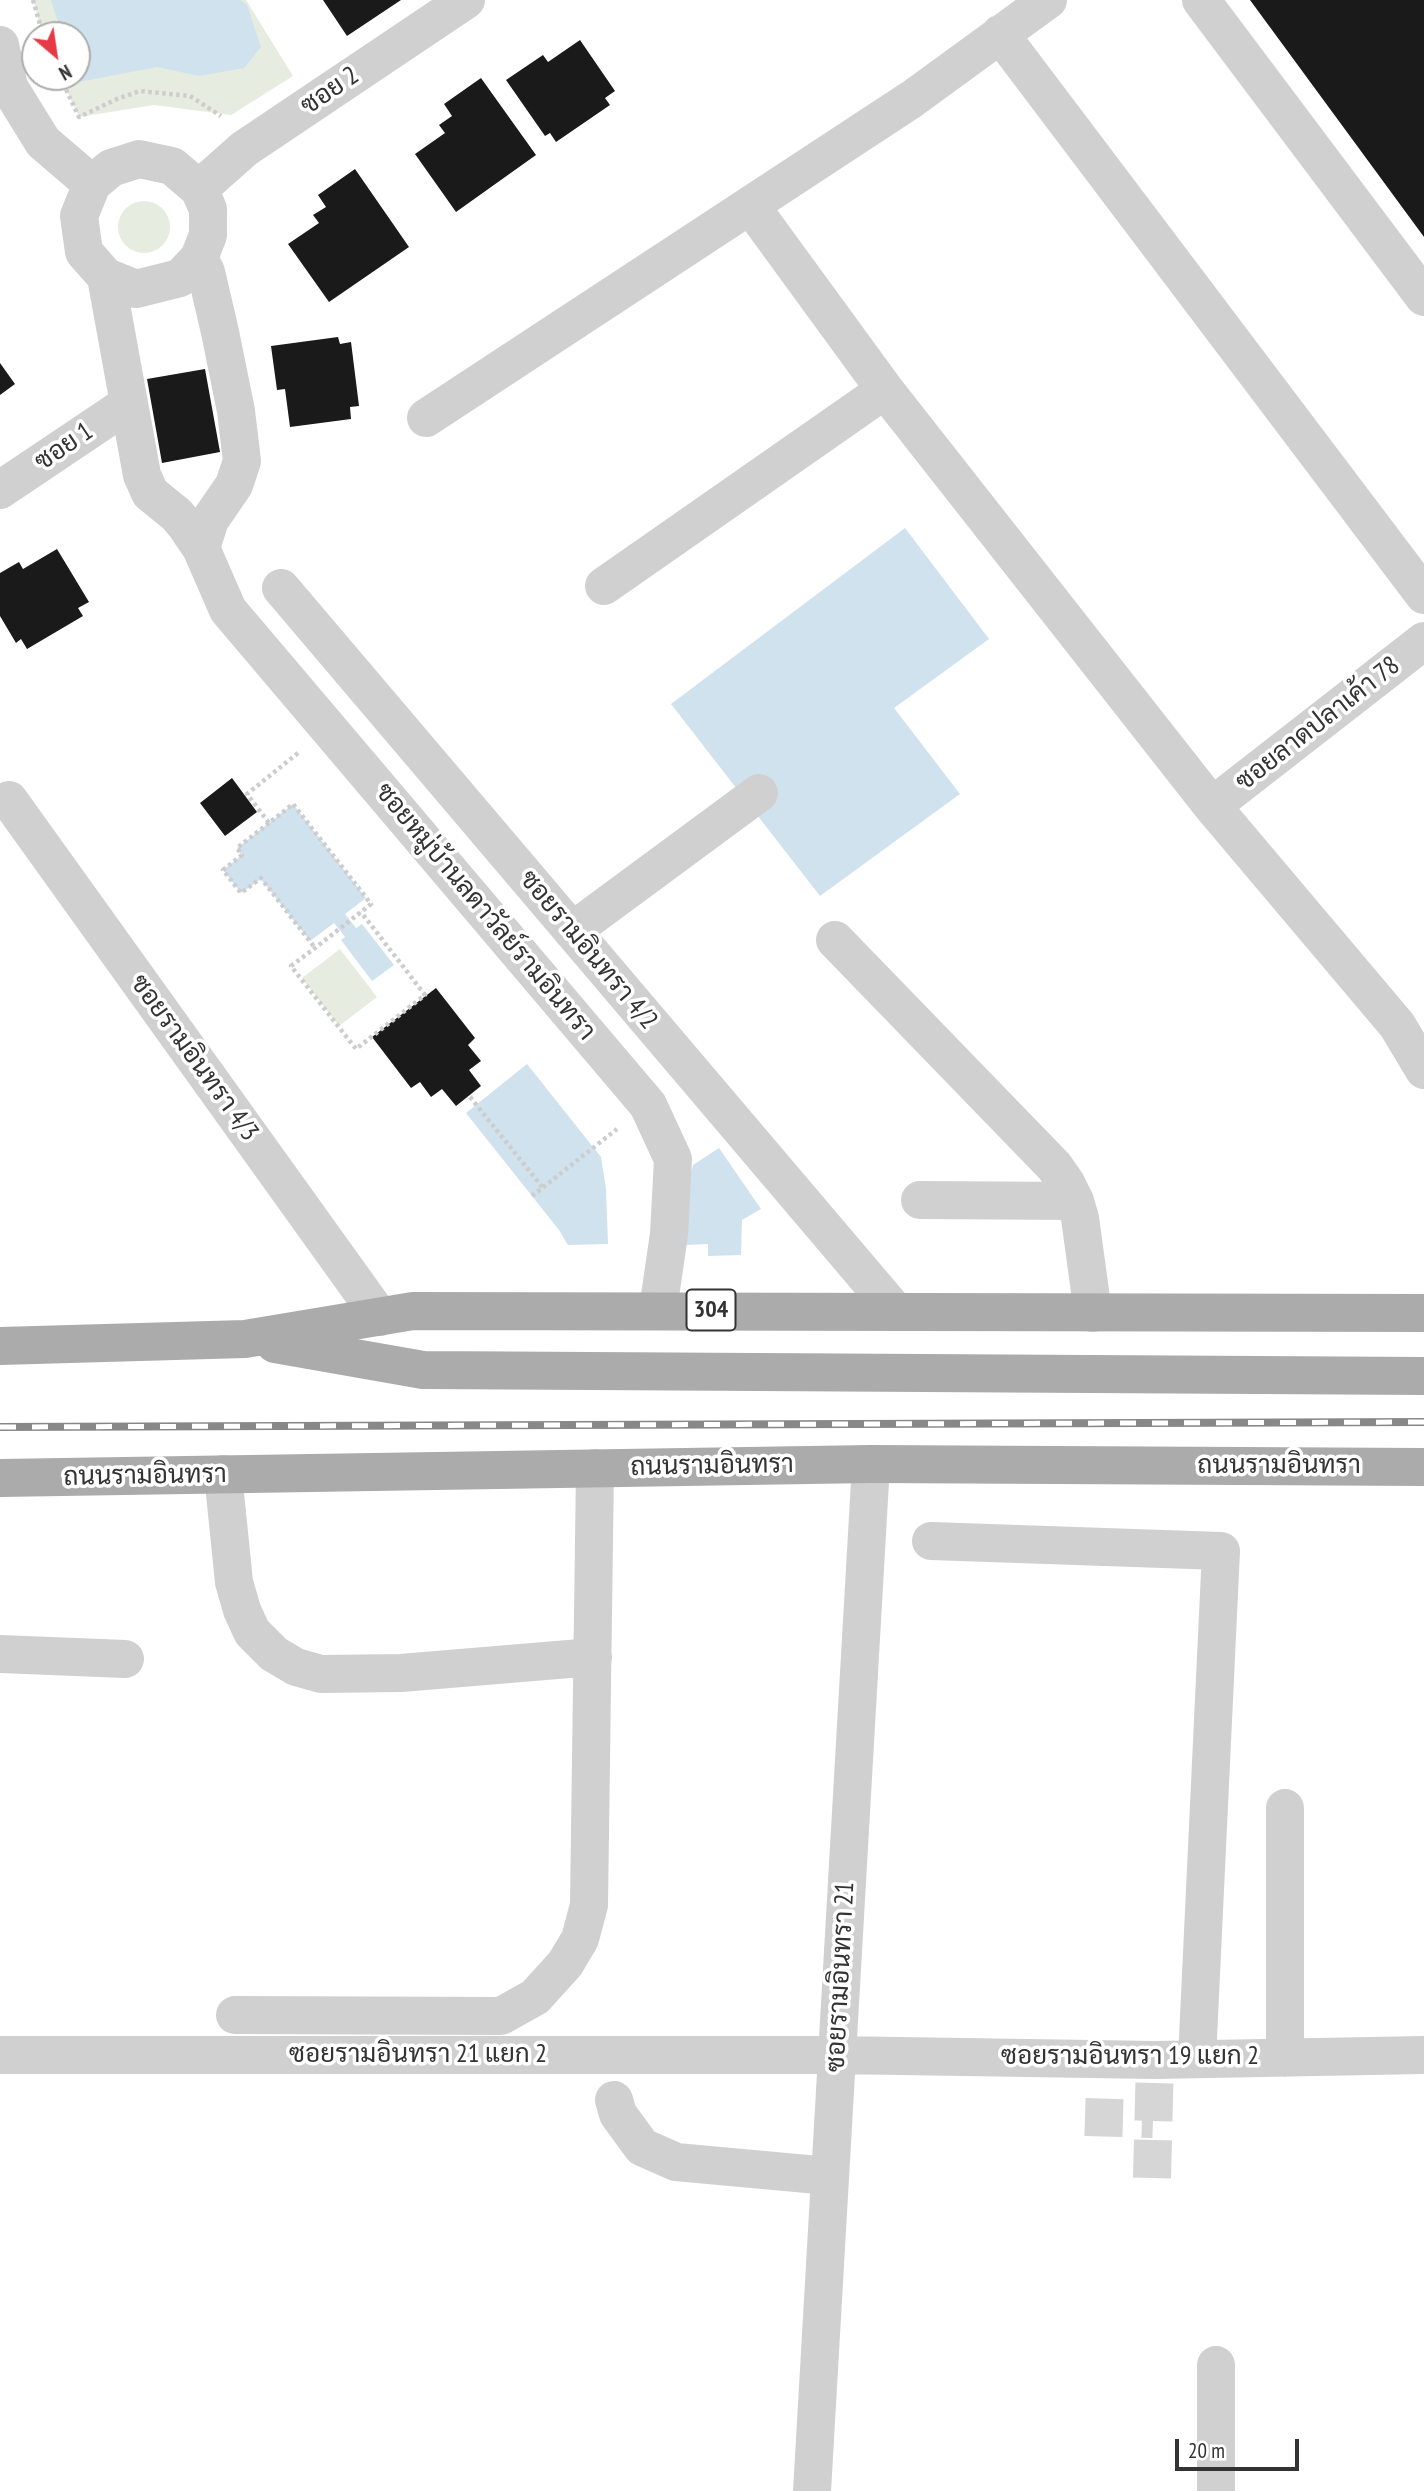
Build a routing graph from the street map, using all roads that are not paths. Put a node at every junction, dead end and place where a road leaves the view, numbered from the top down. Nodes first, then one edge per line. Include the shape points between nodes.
1 (466, 0) edge
2 (1048, 0) edge
3 (1200, 0) edge
4 (1000, 34) junction
5 (0, 45) edge
6 (5, 90) edge
7 (92, 184) junction
8 (199, 189) junction
9 (750, 205) junction
10 (199, 258) junction
11 (106, 277) junction
12 (1424, 297) edge
13 (885, 390) junction
14 (128, 404) junction
15 (426, 418) dead end
16 (0, 490) edge
17 (201, 548) junction
18 (604, 586) dead end
19 (281, 588) dead end
20 (1424, 595) edge
21 (1423, 643) edge
22 (759, 793) dead end
23 (9, 800) dead end
24 (1212, 806) junction
25 (572, 932) junction
26 (835, 940) dead end
27 (1410, 1024) edge
28 (1424, 1070) edge
29 (920, 1200) dead end
30 (1075, 1201) junction
31 (658, 1310) junction
32 (896, 1312) junction
33 (1093, 1312) junction
34 (1424, 1313) edge
35 (380, 1317) junction
36 (245, 1339) junction
37 (0, 1346) edge
38 (1424, 1376) edge
39 (871, 1464) junction
40 (1424, 1467) edge
41 (595, 1468) junction
42 (223, 1474) junction
43 (0, 1478) edge
44 (931, 1541) dead end
45 (0, 1654) edge
46 (593, 1657) junction
47 (125, 1659) dead end
48 (1285, 1808) dead end
49 (236, 2015) dead end
50 (0, 2055) edge
51 (836, 2055) junction
52 (1424, 2055) edge
53 (1285, 2057) junction
54 (1197, 2059) junction
55 (614, 2100) dead end
56 (830, 2176) junction
57 (1216, 2365) dead end
58 (812, 2491) edge
59 (1216, 2491) edge

1 - 8 street, ซอย 2 via 244,149
2 - 4 street
3 - 12 street
4 - 9 street via 912,99
4 - 20 street
5 - 6 street
6 - 7 street via 43,142
7 - 8 street via 111,168 139,159 172,166
7 - 11 street, ซอยหมู่บ้านลดาวัลย์รามอินทรา via 79,216 84,252
8 - 10 street via 208,209 208,235
9 - 13 street
9 - 15 street
10 - 11 street via 180,278 135,289
10 - 17 street via 225,358 242,461 234,485 210,520
11 - 14 street, ซอยหมู่บ้านลดาวัลย์รามอินทรา
13 - 18 street
13 - 24 street
14 - 16 street, ซอย 1
14 - 17 street, ซอยหมู่บ้านลดาวัลย์รามอินทรา via 150,493 177,515
17 - 31 street, ซอยหมู่บ้านลดาวัลย์รามอินทรา via 228,610 648,1105 673,1159
19 - 25 street, ซอยรามอินทรา 4/2
21 - 24 street, ซอยลาดปลาเค้า 78
22 - 25 street
23 - 35 street, ซอยรามอินทรา 4/3
24 - 27 street
25 - 32 street, ซอยรามอินทรา 4/2
26 - 30 street via 1054,1166
27 - 28 street
29 - 30 street
30 - 33 street
31 - 32 main road, 304
31 - 35 main road, 304 via 413,1311
32 - 33 main road, 304
33 - 34 main road, 304
35 - 36 main road, 304
36 - 37 main road, 304
36 - 38 main road, 304 via 423,1370
39 - 40 main road, ถนนรามอินทรา
39 - 41 main road, ถนนรามอินทรา
39 - 51 street, ซอยรามอินทรา 21
41 - 42 main road, ถนนรามอินทรา
41 - 46 street
42 - 43 main road, ถนนรามอินทรา
42 - 46 street via 234,1582 242,1610 253,1632 274,1654 296,1667 321,1674 401,1673
44 - 54 street via 1221,1551
45 - 47 street
46 - 49 street via 589,1905 580,1939 536,1997 501,2015
48 - 53 street
50 - 51 street, ซอยรามอินทรา 21 แยก 2
51 - 54 street, ซอยรามอินทรา 19 แยก 2
51 - 56 street, ซอยรามอินทรา 21
52 - 53 street, ซอยรามอินทรา 19 แยก 2
53 - 54 street, ซอยรามอินทรา 19 แยก 2
55 - 56 street via 618,2114 642,2147 676,2162
56 - 58 street, ซอยรามอินทรา 21
57 - 59 street

